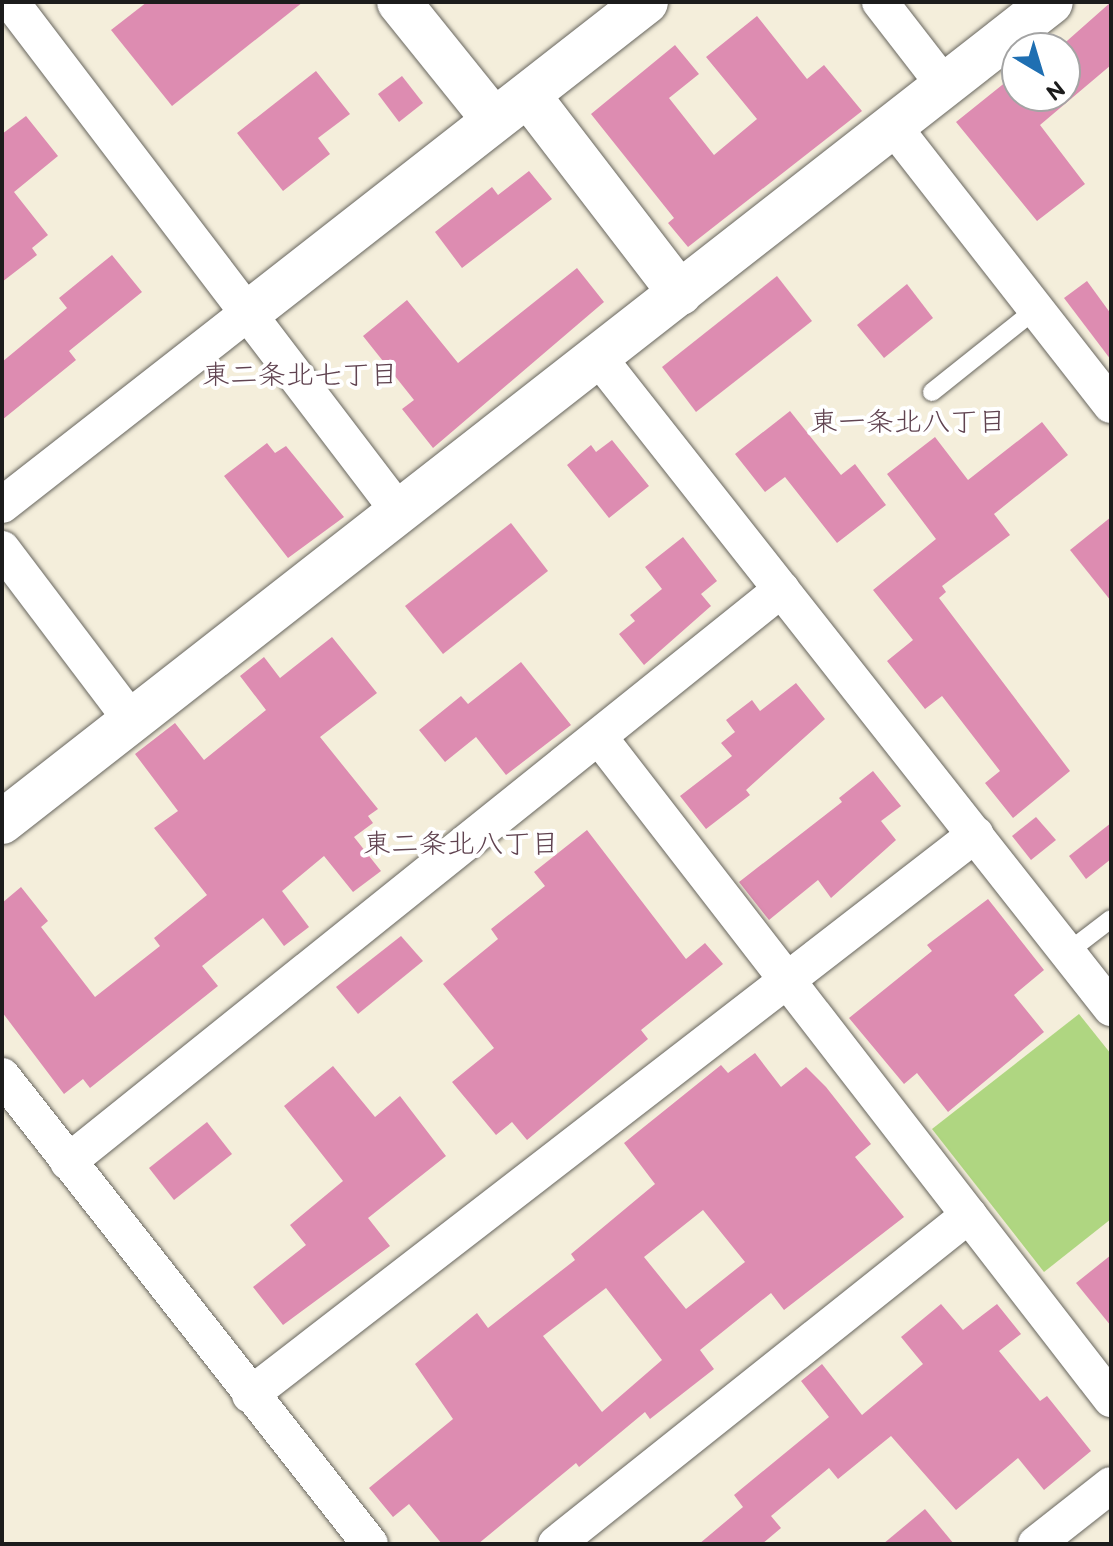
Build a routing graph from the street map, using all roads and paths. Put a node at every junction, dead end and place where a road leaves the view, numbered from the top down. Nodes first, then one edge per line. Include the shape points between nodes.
1 (11, 2) edge
2 (399, 2) edge
3 (646, 2) edge
4 (880, 2) edge
5 (1051, 2) edge
6 (945, 86) junction
7 (511, 108) junction
8 (893, 126) junction
9 (680, 293) junction
10 (1036, 309) junction
11 (248, 313) junction
12 (598, 357) junction
13 (932, 392) dead end
14 (1111, 405) edge
15 (2, 505) edge
16 (400, 513) junction
17 (2, 549) edge
18 (782, 589) junction
19 (132, 721) junction
20 (599, 737) junction
21 (2, 822) edge
22 (976, 834) junction
23 (1111, 919) edge
24 (1068, 952) junction
25 (789, 981) junction
26 (1111, 1008) edge
27 (2, 1076) edge
28 (68, 1162) junction
29 (969, 1215) junction
30 (250, 1395) junction
31 (1111, 1399) edge
32 (1111, 1485) edge
33 (370, 1544) edge
34 (556, 1544) edge
35 (1036, 1544) edge

1 - 11 street
2 - 7 street
3 - 7 street
4 - 6 street
5 - 6 street
6 - 8 street
7 - 9 street
7 - 11 street
8 - 9 street
8 - 10 street
9 - 12 street
10 - 13 lane
10 - 14 street
11 - 15 street
11 - 16 street
12 - 16 street
12 - 18 street
16 - 19 street
17 - 19 street
18 - 20 street
18 - 22 street
19 - 21 street
20 - 25 street
20 - 28 street
22 - 24 street
22 - 25 street
23 - 24 lane
24 - 26 street
25 - 29 street
25 - 30 street
27 - 28 street
28 - 30 street
29 - 31 street
29 - 34 street
30 - 33 street
32 - 35 street

